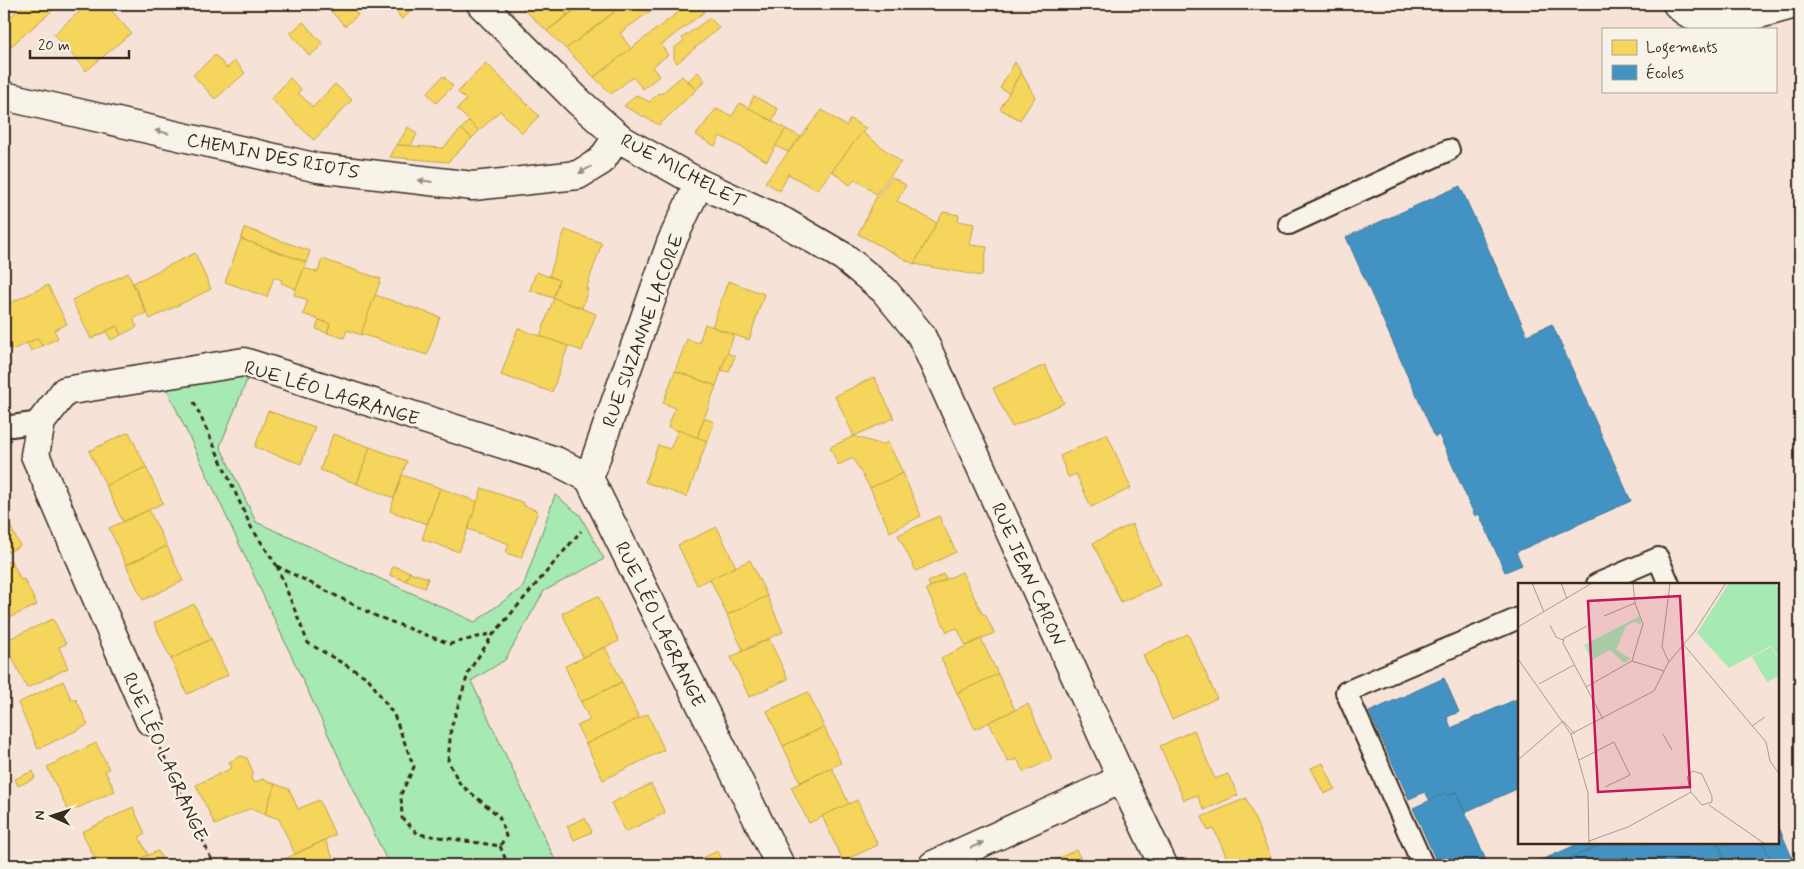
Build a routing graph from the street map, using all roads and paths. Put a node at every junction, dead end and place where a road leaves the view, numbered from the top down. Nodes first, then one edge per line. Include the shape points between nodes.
1 (481, 4) edge
2 (1677, 4) edge
3 (1795, 4) edge
4 (4, 96) edge
5 (618, 136) junction
6 (1449, 150) dead end
7 (699, 183) junction
8 (1290, 224) dead end
9 (884, 290) joint
10 (180, 372) junction
11 (41, 422) junction
12 (4, 428) edge
13 (589, 478) junction
14 (603, 506) junction
15 (277, 566) junction
16 (1599, 583) edge
17 (1669, 583) edge
18 (1518, 618) edge
19 (491, 637) junction
20 (150, 721) joint
21 (1122, 779) junction
22 (500, 846) junction
23 (214, 865) edge
24 (508, 865) edge
25 (780, 865) edge
26 (933, 865) edge
27 (1163, 865) edge
28 (1423, 865) edge

1 - 5 street, RUE MICHELET via 579,102
2 - 3 street via 1704,19 1736,21
5 -> 4 street, CHEMIN DES RIOTS via 601,162 578,175 473,186 318,168
5 - 7 street, RUE MICHELET
6 - 8 lane
7 - 9 street, RUE MICHELET via 784,222 844,257
7 - 13 street, RUE SUZANNE LACORE via 671,243
9 - 21 street, RUE JEAN CARON via 921,334
10 - 11 street, RUE LÉO LAGRANGE via 65,391
10 - 13 street, RUE LÉO LAGRANGE via 244,362 556,461
10 - 15 path via 251,526
11 - 12 lane
11 - 20 street, RUE LÉO LAGRANGE via 35,455
13 - 14 street, RUE LÉO LAGRANGE
14 - 19 path
14 - 25 street, RUE LÉO LAGRANGE
15 - 19 path via 376,616 450,644 494,633
15 - 22 path via 308,643 368,678 394,715 414,767 401,794 402,818 418,834
16 - 17 lane via 1658,558
18 - 28 lane via 1346,692
19 - 22 path via 469,671 452,728 448,761 460,784 499,816 506,836
20 - 23 path, RUE LÉO LAGRANGE
26 -> 21 street
21 - 27 street, RUE JEAN CARON
22 - 24 path

